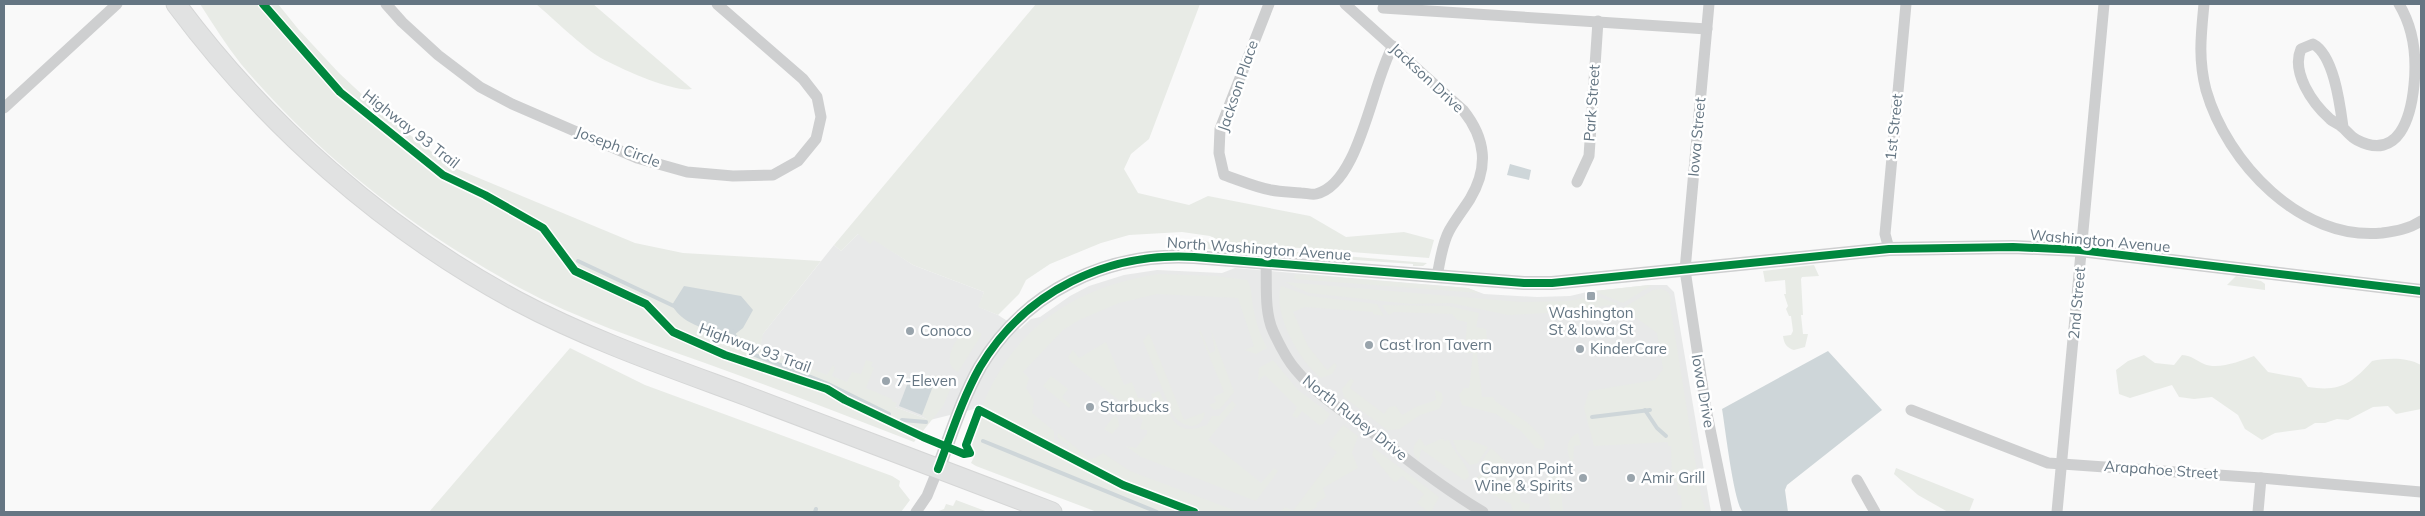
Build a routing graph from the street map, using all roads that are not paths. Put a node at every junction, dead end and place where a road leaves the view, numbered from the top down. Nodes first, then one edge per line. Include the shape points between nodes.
1 (117, 4) edge
2 (176, 4) edge
3 (386, 4) edge
4 (717, 4) edge
5 (1269, 4) edge
6 (1345, 4) edge
7 (1709, 4) edge
8 (1906, 4) edge
9 (2104, 4) edge
10 (2204, 4) edge
11 (2399, 4) edge
12 (1383, 8) dead end
13 (1598, 22) junction
14 (1707, 29) junction
15 (1393, 46) junction
16 (4, 108) edge
17 (2343, 127) junction
18 (1577, 182) dead end
19 (2421, 221) edge
20 (1889, 249) junction
21 (2080, 250) junction
22 (1266, 263) junction
23 (1685, 270) junction
24 (1438, 276) junction
25 (2421, 291) edge
26 (1911, 410) dead end
27 (2062, 463) junction
28 (938, 469) junction
29 (2261, 478) junction
30 (1857, 480) dead end
31 (2421, 492) edge
32 (916, 512) edge
33 (1052, 512) edge
34 (1483, 512) edge
35 (1727, 512) edge
36 (1875, 512) edge
37 (2057, 512) edge
38 (2258, 512) edge

1 - 16 street
2 - 28 highway via 221,61 332,174 445,258 517,301 620,348
3 - 4 street, Joseph Circle via 438,55 480,86 512,104 637,158 687,172 773,175 798,161 816,139 821,117 817,97 803,79
5 - 15 street, Jackson Place via 1220,129 1219,153 1224,175 1271,190 1317,194 1330,186 1345,171 1353,156 1385,60
6 - 15 street, Jackson Drive
7 - 14 street, Iowa Street
8 - 20 street, 1st Street via 1885,239
9 - 21 street, 2nd Street
10 - 19 street via 2199,51 2207,92 2224,131 2257,178 2303,216 2342,231 2369,234 2395,231
11 - 17 street via 2411,30 2415,50 2408,120 2390,143 2379,145 2356,139
12 - 13 street
13 - 14 street
13 - 18 street, Park Street via 1588,156
14 - 23 street, Iowa Street
15 - 24 street, Jackson Drive via 1463,110 1475,125 1481,140 1482,169 1471,196 1448,232
17 - 17 street via 2334,79 2320,47 2307,45 2298,57 2301,77 2330,119
20 - 21 street, Washington Avenue via 2013,247
20 - 23 street, Washington Avenue
21 - 25 street, Washington Avenue
21 - 27 street, 2nd Street via 2081,269
22 - 24 street, North Washington Avenue
22 - 28 street, North Washington Avenue via 1144,257 1100,268 1058,288 1010,326 980,367
22 - 34 street, North Rubey Drive via 1272,329 1296,371 1385,443 1450,492
23 - 24 street, North Washington Avenue via 1552,283
23 - 35 street, Iowa Drive via 1706,409
26 - 27 street, Arapahoe Street via 2048,464
27 - 29 street, Arapahoe Street
27 - 37 street, 2nd Street
28 - 32 street via 927,496
28 - 33 highway
29 - 31 street, Arapahoe Street
29 - 38 street
30 - 36 street

